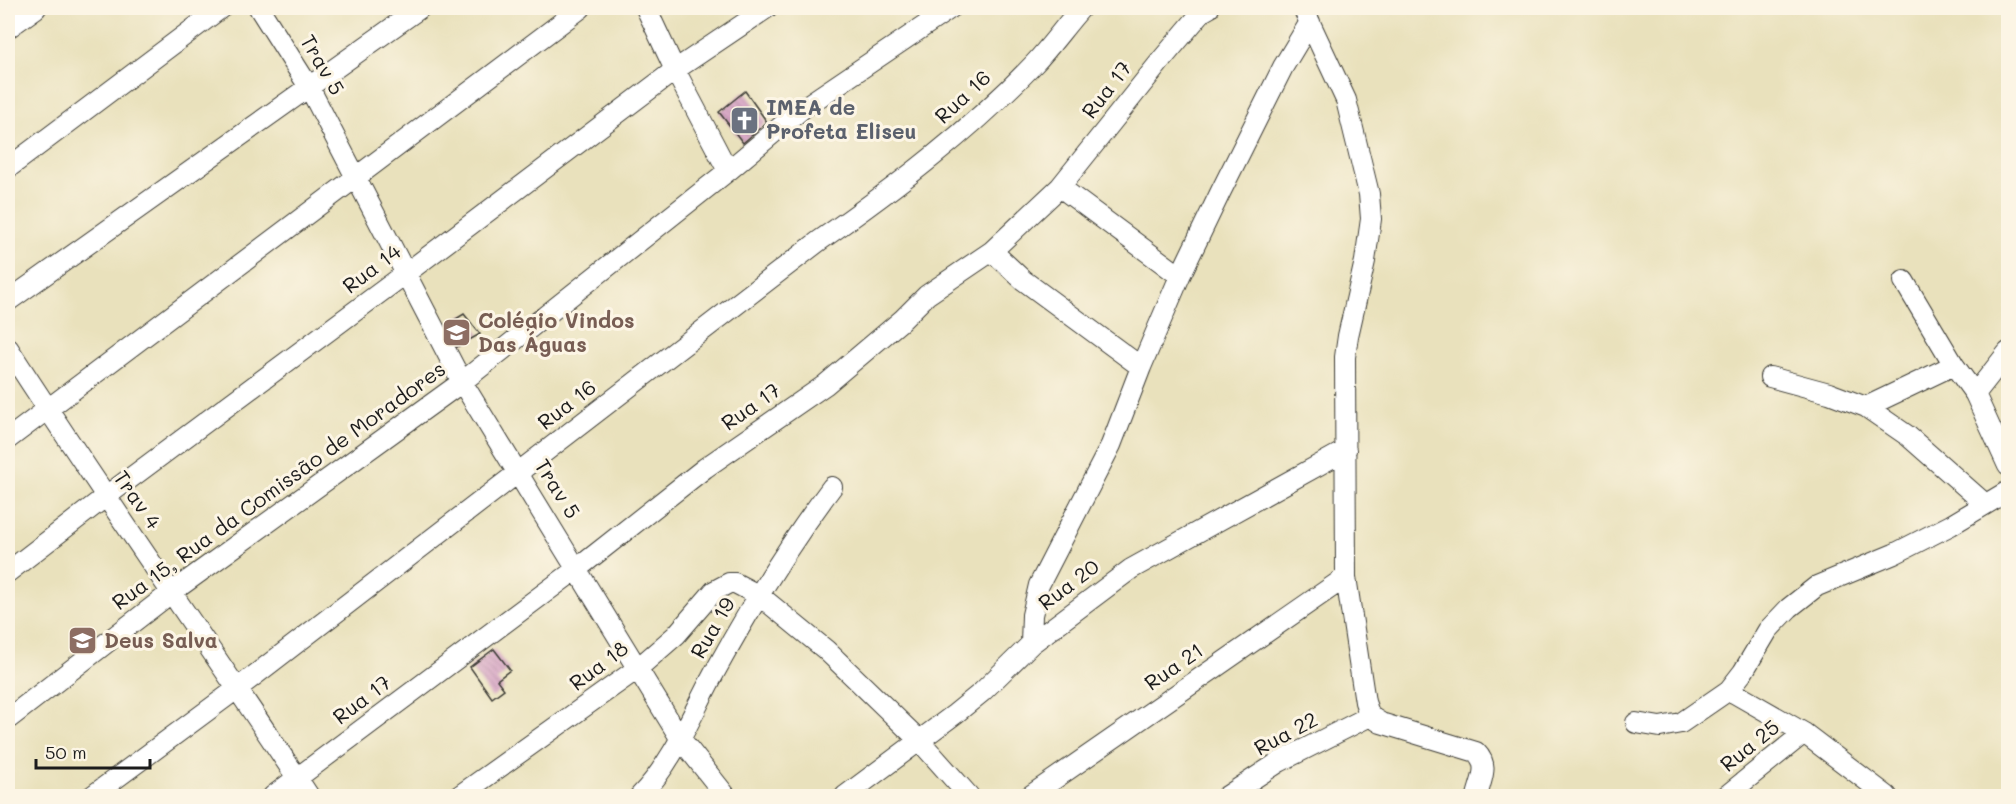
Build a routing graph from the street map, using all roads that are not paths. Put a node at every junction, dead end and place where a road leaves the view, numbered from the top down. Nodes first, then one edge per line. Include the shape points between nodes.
1 (36, 8) edge
2 (221, 8) edge
3 (260, 8) edge
4 (420, 8) edge
5 (581, 8) edge
6 (646, 8) edge
7 (767, 8) edge
8 (951, 8) edge
9 (1081, 8) edge
10 (1209, 8) edge
11 (1307, 15) edge
12 (8, 28) edge
13 (675, 70) junction
14 (309, 87) junction
15 (8, 168) edge
16 (728, 171) junction
17 (355, 176) junction
18 (1060, 187) junction
19 (992, 251) junction
20 (405, 274) junction
21 (1180, 276) junction
22 (1904, 281) dead end
23 (8, 301) edge
24 (8, 348) edge
25 (2008, 352) edge
26 (1954, 365) junction
27 (1141, 367) junction
28 (1770, 377) dead end
29 (462, 382) junction
30 (1975, 394) junction
31 (1866, 407) junction
32 (48, 410) junction
33 (8, 439) edge
34 (1346, 450) junction
35 (2008, 466) edge
36 (518, 473) junction
37 (832, 487) dead end
38 (2008, 491) edge
39 (105, 497) junction
40 (1984, 503) junction
41 (578, 568) junction
42 (8, 572) edge
43 (1346, 577) junction
44 (172, 592) junction
45 (760, 596) junction
46 (1031, 644) junction
47 (637, 669) junction
48 (238, 688) junction
49 (1729, 690) junction
50 (1370, 716) junction
51 (8, 719) edge
52 (1636, 723) dead end
53 (1804, 733) junction
54 (680, 738) junction
55 (919, 740) junction
56 (297, 778) junction
57 (92, 796) edge
58 (273, 796) edge
59 (309, 796) edge
60 (459, 796) edge
61 (640, 796) edge
62 (726, 796) edge
63 (845, 796) edge
64 (969, 796) edge
65 (1030, 796) edge
66 (1227, 796) edge
67 (1477, 796) edge
68 (1726, 796) edge
69 (1887, 796) edge

1 - 12 street
2 - 15 street
3 - 14 street, Trav 5
4 - 14 street
5 - 17 street
6 - 13 street
7 - 13 street, Rua 14
8 - 16 street, Rua 15, Rua da Comissão de Moradores via 803,108
9 - 36 street, Rua 16 via 1034,63 946,146
10 - 18 street, Rua 17 via 1163,58
11 - 21 street
11 - 34 street via 1346,100 1370,194 1365,261 1345,357
13 - 16 street
13 - 20 street, Rua 14
14 - 17 street, Trav 5
14 - 23 street
16 - 29 street, Rua 15, Rua da Comissão de Moradores
17 - 20 street, Trav 5
17 - 32 street
18 - 19 street, Rua 17
18 - 21 street
19 - 27 street via 1023,280
19 - 41 street, Rua 17 via 927,295 825,385 705,468
20 - 29 street, Trav 5
20 - 39 street, Rua 14
21 - 27 street
22 - 26 street
24 - 32 street, Trav 4
25 - 30 street
26 - 30 street
26 - 31 street
27 - 46 street via 1112,445 1039,585
28 - 31 street
29 - 36 street, Trav 5
29 - 44 street, Rua 15, Rua da Comissão de Moradores
30 - 35 street
31 - 40 street via 1908,436
32 - 33 street
32 - 39 street, Trav 4
34 - 43 street
34 - 46 street, Rua 20 via 1131,569
36 - 41 street, Trav 5
36 - 48 street, Rua 16
37 - 45 street, Rua 19
38 - 40 street
39 - 42 street, Rua 14
39 - 44 street, Trav 4
40 - 49 street via 1894,554 1817,586 1768,630
41 - 47 street, Trav 5
41 - 56 street, Rua 17
43 - 50 street
43 - 65 street, Rua 21
44 - 48 street, Trav 4
44 - 51 street, Rua 15, Rua da Comissão de Moradores
45 - 47 street, Rua 18 via 735,583 722,585
45 - 54 street, Rua 19
45 - 55 street, Rua 18 via 826,650
46 - 55 street, Rua 20 via 982,692
47 - 54 street, Trav 5
47 - 60 street, Rua 18
48 - 56 street, Trav 4
48 - 57 street, Rua 16
49 - 52 street via 1681,723 1660,727
49 - 53 street
50 - 66 street, Rua 22 via 1279,762
50 - 67 street via 1381,723 1476,752 1483,759 1484,769
53 - 68 street, Rua 25
53 - 69 street
54 - 61 street, Rua 19 via 663,770
54 - 62 street, Trav 5
55 - 63 street, Rua 20
55 - 64 street, Rua 18
56 - 58 street, Rua 17
56 - 59 street, Trav 4

